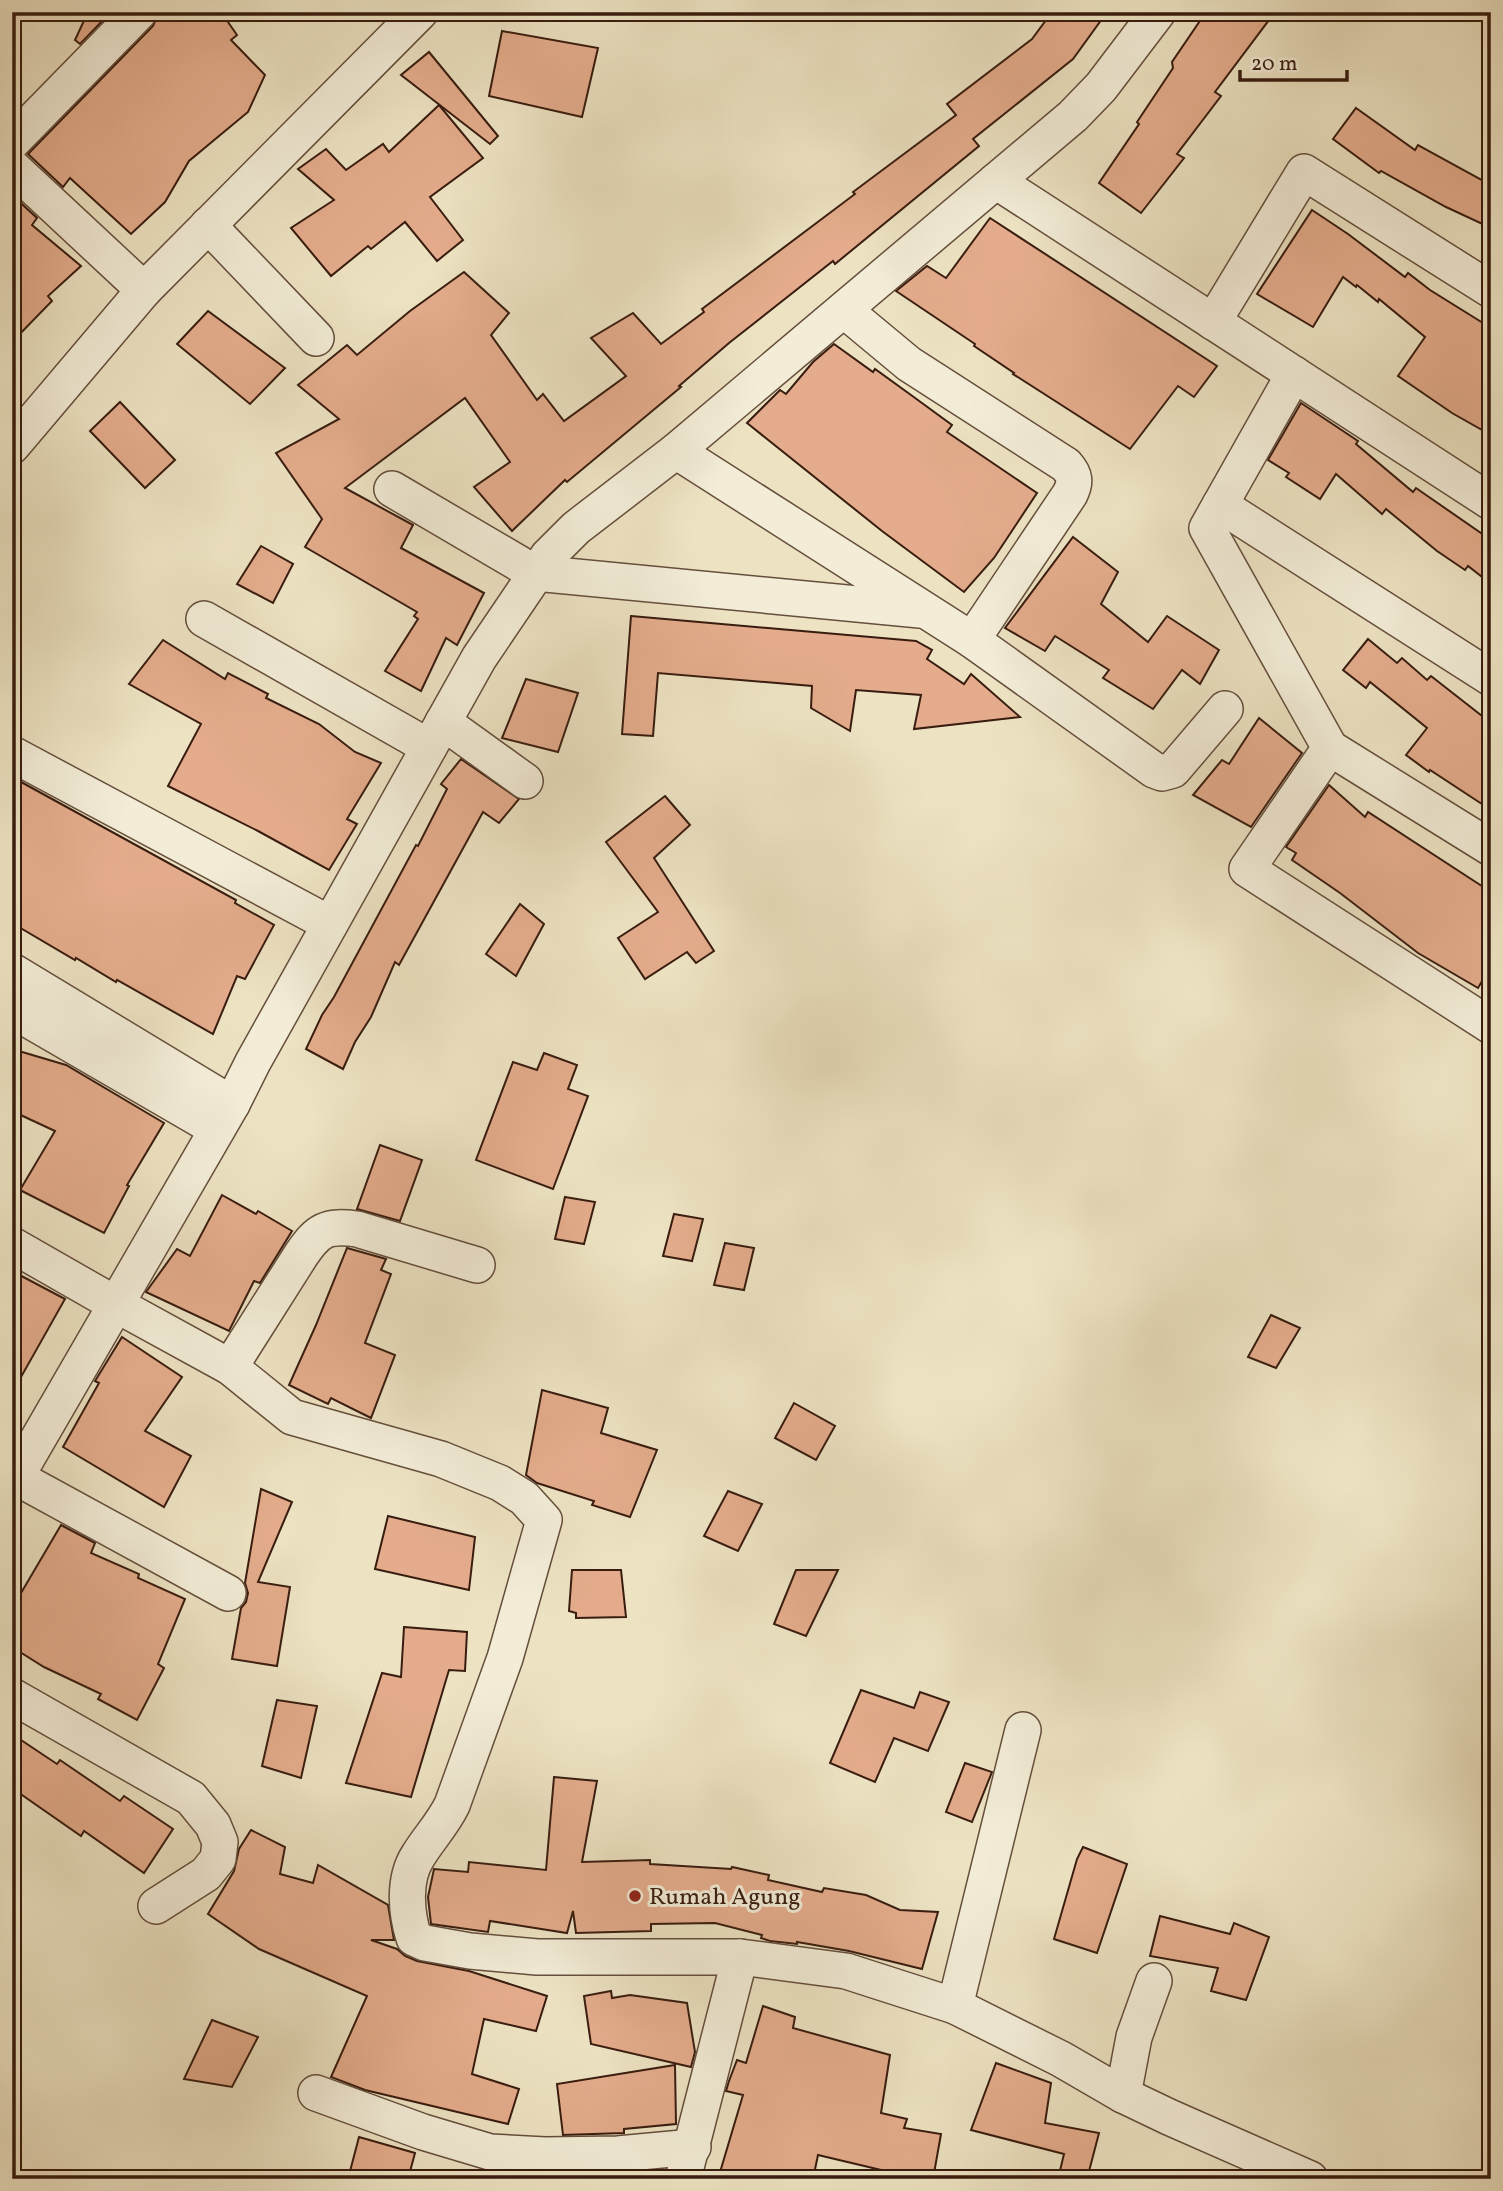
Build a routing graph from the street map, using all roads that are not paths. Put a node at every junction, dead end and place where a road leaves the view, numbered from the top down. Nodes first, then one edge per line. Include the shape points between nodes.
1 (139, 12) edge
2 (420, 12) edge
3 (1157, 12) edge
4 (12, 142) edge
5 (12, 167) edge
6 (996, 181) junction
7 (208, 225) junction
8 (144, 290) junction
9 (1491, 290) edge
10 (844, 310) junction
11 (1213, 322) junction
12 (316, 338) dead end
13 (1294, 374) junction
14 (12, 446) edge
15 (676, 452) junction
16 (392, 489) dead end
17 (1491, 502) edge
18 (1220, 505) junction
19 (535, 573) junction
20 (928, 611) junction
21 (204, 619) dead end
22 (972, 640) junction
23 (1491, 678) edge
24 (1225, 709) dead end
25 (436, 735) junction
26 (1330, 748) junction
27 (12, 754) edge
28 (525, 781) dead end
29 (1491, 848) edge
30 (330, 924) junction
31 (12, 971) edge
32 (12, 1010) edge
33 (1491, 1026) edge
34 (224, 1116) junction
35 (12, 1245) edge
36 (477, 1265) dead end
37 (117, 1306) junction
38 (230, 1367) junction
39 (14, 1479) edge
40 (228, 1593) dead end
41 (12, 1696) edge
42 (1023, 1730) dead end
43 (156, 1906) dead end
44 (740, 1956) junction
45 (1154, 1981) dead end
46 (955, 2006) junction
47 (316, 2093) dead end
48 (1123, 2095) junction
49 (688, 2163) edge
50 (1310, 2179) edge

1 - 4 street
2 - 7 street
3 - 6 street via 1083,107
5 - 8 street
6 - 10 street
6 - 11 street
7 - 8 street
7 - 12 street
8 - 14 street
9 - 11 street via 1304,172
10 - 15 street
10 - 22 street via 909,364 1072,471 1075,479 1070,494
11 - 13 street
13 - 17 street
13 - 18 street
15 - 19 street via 576,528
15 - 20 street
16 - 19 street
18 - 23 street
18 - 26 street via 1207,528
19 - 20 street
19 - 25 street
20 - 22 street
21 - 25 street
22 - 24 street via 1162,773 1177,766
25 - 28 street
25 - 30 street
26 - 29 street
26 - 33 street via 1247,869
27 - 30 street
30 - 34 street
31 - 34 street
32 - 34 street
34 - 37 street
35 - 37 street
36 - 38 street via 357,1228 324,1230 301,1255
37 - 38 street
37 - 39 street
38 - 44 street via 292,1417 453,1464 500,1483 524,1498 544,1520 505,1657 452,1805 416,1859 407,1906 414,1938 470,1951 537,1957
39 - 40 street
41 - 43 street via 191,1798 213,1825 220,1842 218,1859 206,1874
42 - 46 street
44 - 46 street via 846,1971
44 - 49 street
45 - 48 street via 1134,2037
46 - 48 street
47 - 49 street via 490,2152 606,2154
48 - 50 street

